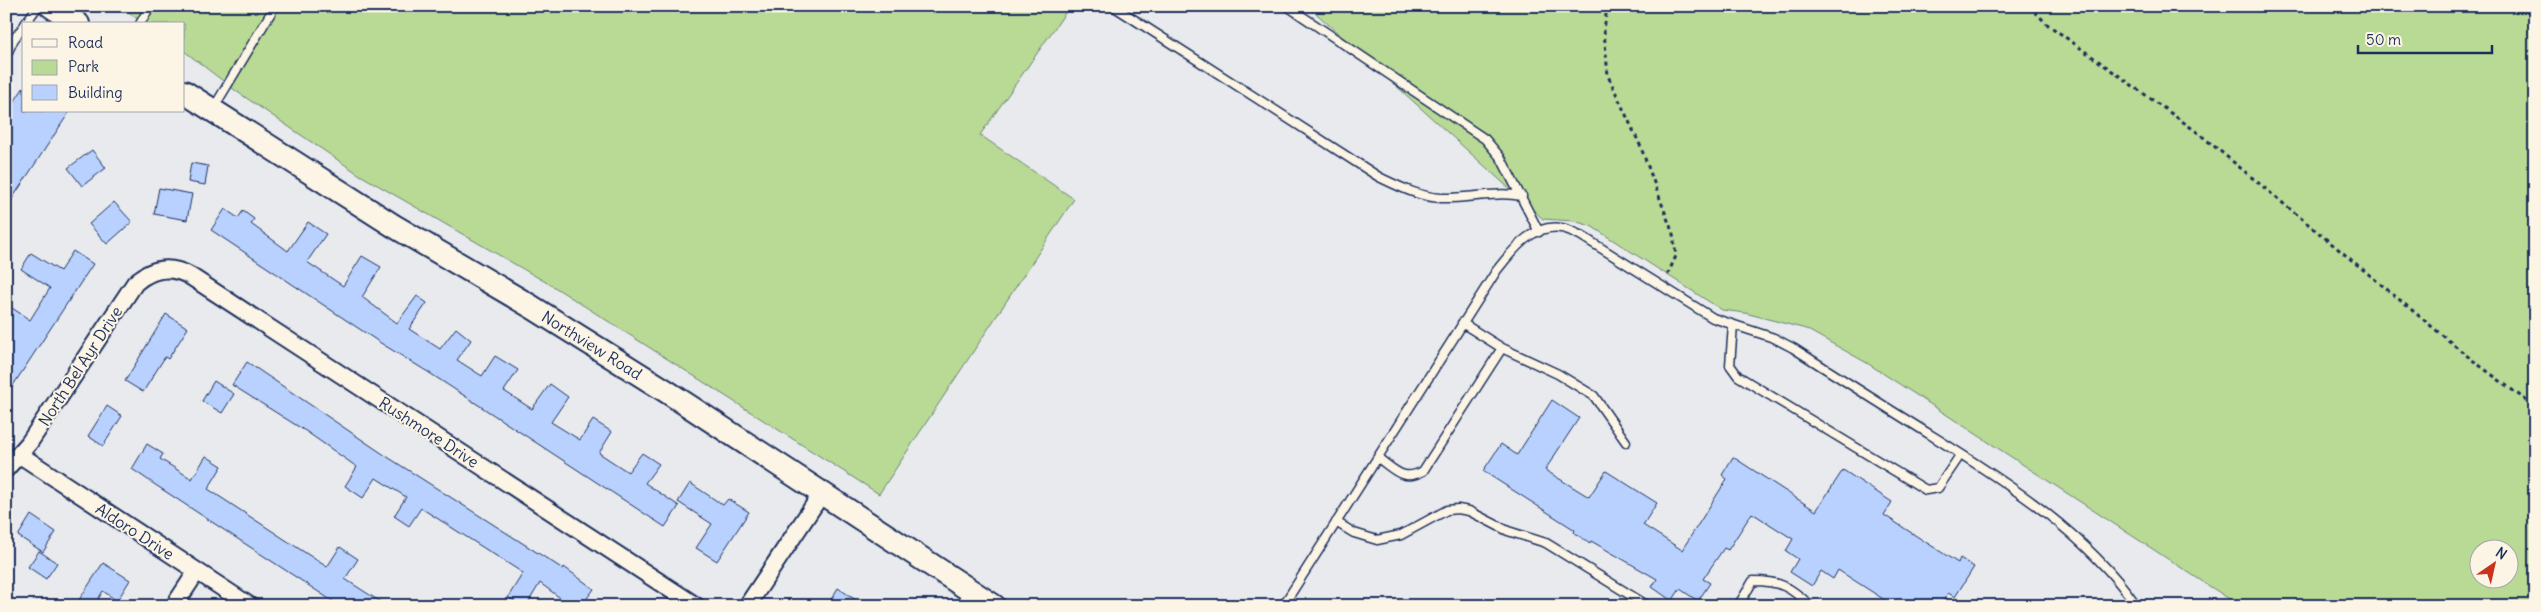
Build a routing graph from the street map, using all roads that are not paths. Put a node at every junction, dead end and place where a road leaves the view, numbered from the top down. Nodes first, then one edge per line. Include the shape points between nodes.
1 (38, 6) edge
2 (51, 6) edge
3 (71, 6) edge
4 (150, 6) edge
5 (275, 6) edge
6 (1113, 6) edge
7 (1288, 6) edge
8 (26, 22) edge
9 (75, 22) edge
10 (85, 22) edge
11 (141, 22) edge
12 (22, 27) edge
13 (10, 38) edge
14 (6, 56) edge
15 (185, 93) edge
16 (212, 111) junction
17 (1522, 196) junction
18 (1539, 232) junction
19 (158, 269) joint
20 (1462, 323) junction
21 (1733, 325) junction
22 (1502, 348) junction
23 (1626, 442) dead end
24 (1961, 454) junction
25 (20, 455) junction
26 (1378, 458) junction
27 (6, 469) edge
28 (822, 492) junction
29 (1336, 522) junction
30 (197, 571) junction
31 (2535, 602) edge
32 (174, 606) edge
33 (250, 606) edge
34 (696, 606) edge
35 (747, 606) edge
36 (994, 606) edge
37 (1283, 606) edge
38 (1648, 606) edge
39 (1738, 606) edge
40 (1811, 606) edge
41 (2137, 606) edge
42 (2532, 606) edge

1 - 8 lane
2 - 9 street
3 - 10 street
4 - 11 lane
5 - 16 lane
6 - 17 lane via 1379,177 1410,192 1439,198 1507,193
7 - 17 lane via 1485,139 1501,158
12 - 13 lane
13 - 14 lane
15 - 16 street, Northview Road
16 - 28 street, Northview Road via 394,226 532,307
17 - 18 lane
18 - 20 lane via 1528,236 1511,253
18 - 21 lane via 1562,228 1580,236 1713,318
19 - 25 street, North Bel Ayr Drive via 144,274 135,282
19 - 34 street, Rushmore Drive via 172,269 190,276
20 - 22 lane
20 - 26 lane
21 - 24 lane via 1793,348
21 - 24 lane via 1730,365 1738,376 1926,490 1938,488
22 - 23 lane via 1558,374 1594,396
22 - 26 lane via 1423,470 1413,476 1402,475
24 - 41 lane via 2047,511 2125,589
25 - 27 street, North Bel Ayr Drive
25 - 30 street, Aldoro Drive
26 - 29 lane
28 - 35 street
28 - 36 street, Northview Road
29 - 37 lane
29 - 38 lane via 1354,533 1377,540 1401,534 1447,510 1458,508 1508,531 1546,543
30 - 32 street
30 - 33 street, Aldoro Drive
31 - 42 lane
39 - 40 lane via 1753,581 1773,581 1792,588

